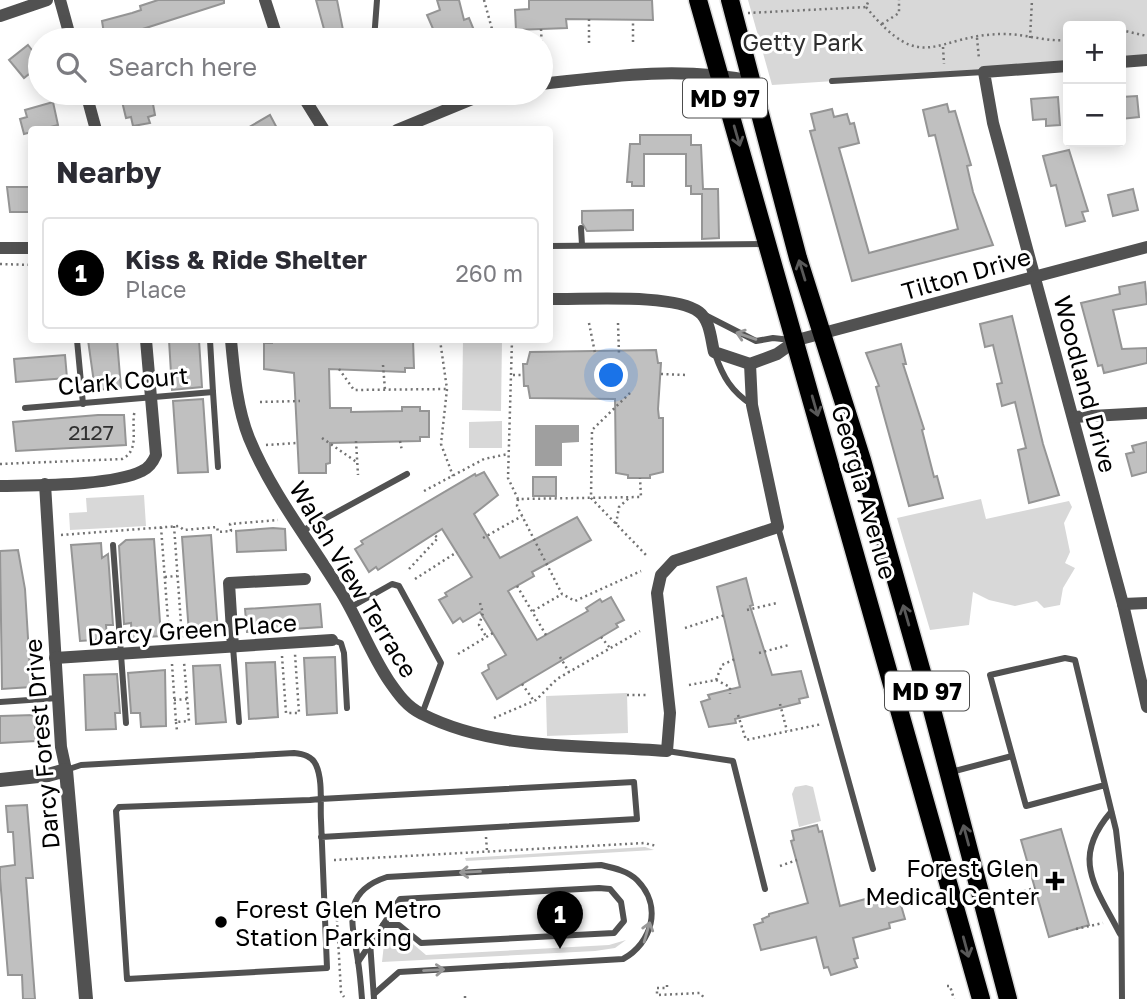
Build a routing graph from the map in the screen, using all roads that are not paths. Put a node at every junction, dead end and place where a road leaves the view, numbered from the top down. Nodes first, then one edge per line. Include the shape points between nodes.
1 (47, 0) edge
2 (60, 0) edge
3 (265, 0) edge
4 (377, 0) edge
5 (698, 0) edge
6 (730, 0) edge
7 (0, 16) edge
8 (68, 28) edge
9 (274, 28) edge
10 (375, 28) edge
11 (1147, 60) edge
12 (1126, 62) edge
13 (1063, 66) edge
14 (982, 68) junction
15 (718, 74) junction
16 (751, 81) junction
17 (832, 81) dead end
18 (553, 83) edge
19 (89, 105) edge
20 (308, 105) edge
21 (457, 105) edge
22 (95, 126) edge
23 (322, 126) edge
24 (407, 126) edge
25 (581, 228) dead end
26 (769, 244) junction
27 (553, 246) edge
28 (582, 246) junction
29 (1147, 247) edge
30 (0, 248) edge
31 (28, 248) edge
32 (1034, 276) junction
33 (553, 299) edge
34 (701, 312) junction
35 (823, 335) junction
36 (797, 340) junction
37 (77, 343) edge
38 (146, 343) edge
39 (210, 343) edge
40 (231, 343) edge
41 (714, 352) junction
42 (750, 364) junction
43 (213, 392) junction
44 (151, 397) junction
45 (83, 404) junction
46 (752, 405) junction
47 (25, 408) dead end
48 (1147, 413) edge
49 (1073, 417) junction
50 (218, 467) dead end
51 (407, 474) dead end
52 (45, 484) junction
53 (0, 486) edge
54 (778, 527) junction
55 (304, 530) junction
56 (113, 545) dead end
57 (305, 579) dead end
58 (1147, 603) edge
59 (1123, 604) junction
60 (351, 607) junction
61 (332, 640) joint
62 (233, 647) junction
63 (122, 654) junction
64 (55, 659) junction
65 (58, 698) junction
66 (0, 702) edge
67 (1147, 707) edge
68 (347, 708) dead end
69 (422, 714) junction
70 (239, 722) dead end
71 (126, 723) dead end
72 (667, 751) junction
73 (1012, 756) junction
74 (66, 770) junction
75 (949, 773) junction
76 (0, 780) edge
77 (1105, 785) junction
78 (320, 799) junction
79 (1111, 812) junction
80 (321, 837) junction
81 (873, 869) dead end
82 (765, 890) dead end
83 (383, 925) junction
84 (1121, 936) junction
85 (370, 942) junction
86 (358, 962) junction
87 (374, 997) edge
88 (86, 999) edge
89 (362, 999) edge
90 (981, 999) edge
91 (1008, 999) edge
92 (1122, 999) edge

1 - 7 street
2 - 8 street
3 - 9 street
4 - 10 lane
5 - 15 main road, Georgia Avenue / MD 97
6 - 16 main road, Georgia Avenue / MD 97
11 - 12 street
13 - 14 street
14 - 17 lane via 946,75
14 - 32 street, Woodland Drive
15 - 16 street
15 - 18 street
15 -> 26 main road, Georgia Avenue / MD 97
35 -> 16 main road, Georgia Avenue / MD 97
19 - 22 street
20 - 23 street
21 - 24 street
25 - 28 lane
26 - 28 lane
26 - 36 main road, Georgia Avenue / MD 97
27 - 28 lane
29 - 32 street, Tilton Drive
30 - 31 street
32 - 35 street, Tilton Drive
32 - 49 street, Woodland Drive
33 - 34 street via 675,301
36 -> 34 lane via 756,341
34 - 41 street
35 - 36 street, Tilton Drive
75 -> 35 main road, Georgia Avenue / MD 97
36 - 42 street, Tilton Drive
36 -> 90 main road, Georgia Avenue / MD 97
37 - 45 lane
38 - 44 street
39 - 43 lane, Clark Court
40 - 55 street, Walsh View Terrace via 248,436 282,505
41 - 42 street
41 - 46 lane via 723,378
42 - 46 street
43 - 44 lane, Clark Court
43 - 50 lane
44 - 45 lane, Clark Court
44 - 52 street via 156,455 152,463 142,471 113,478
45 - 47 lane, Clark Court
46 - 54 street
48 - 49 street
49 - 59 street, Woodland Drive
51 - 55 lane
52 - 53 street
52 - 64 street, Darcy Forest Drive
54 - 72 street via 674,561 661,575 657,593 670,713
54 - 81 lane
55 - 60 street, Walsh View Terrace
56 - 63 lane
57 - 62 street via 229,583
58 - 59 street
59 - 67 street, Woodland Drive
60 - 69 street, Walsh View Terrace via 388,679 407,705
60 - 69 lane via 392,584 398,586 441,663
61 - 62 street, Darcy Green Place
61 - 68 lane via 341,643 344,653
62 - 63 street, Darcy Green Place
62 - 70 lane
63 - 64 street, Darcy Green Place
63 - 71 lane
64 - 65 street, Darcy Forest Drive
65 - 66 lane
65 - 74 street, Darcy Forest Drive
69 - 72 street, Walsh View Terrace via 491,736 543,745
72 - 82 lane via 733,761
73 - 75 lane
73 - 77 lane via 1026,806
73 - 77 lane via 990,676 1071,657
74 - 76 street
74 - 78 lane via 81,765 293,753 314,760
74 - 88 street, Darcy Forest Drive
91 -> 75 main road, Georgia Avenue / MD 97
77 - 79 lane
78 - 80 lane
78 - 80 lane via 634,782 638,819
78 - 80 lane via 117,808 127,979 327,968
79 - 84 lane via 1121,873
79 - 84 lane via 1089,848 1089,873
83 - 83 lane via 399,925 421,943 603,935 614,933 624,921 618,896 599,888 400,899
83 - 85 lane
84 - 92 lane
85 - 86 lane
85 - 87 lane
87 -> 86 lane via 398,972 623,959 644,944 650,930 647,894 636,879 601,865 387,877 371,882 352,908
86 - 89 lane

